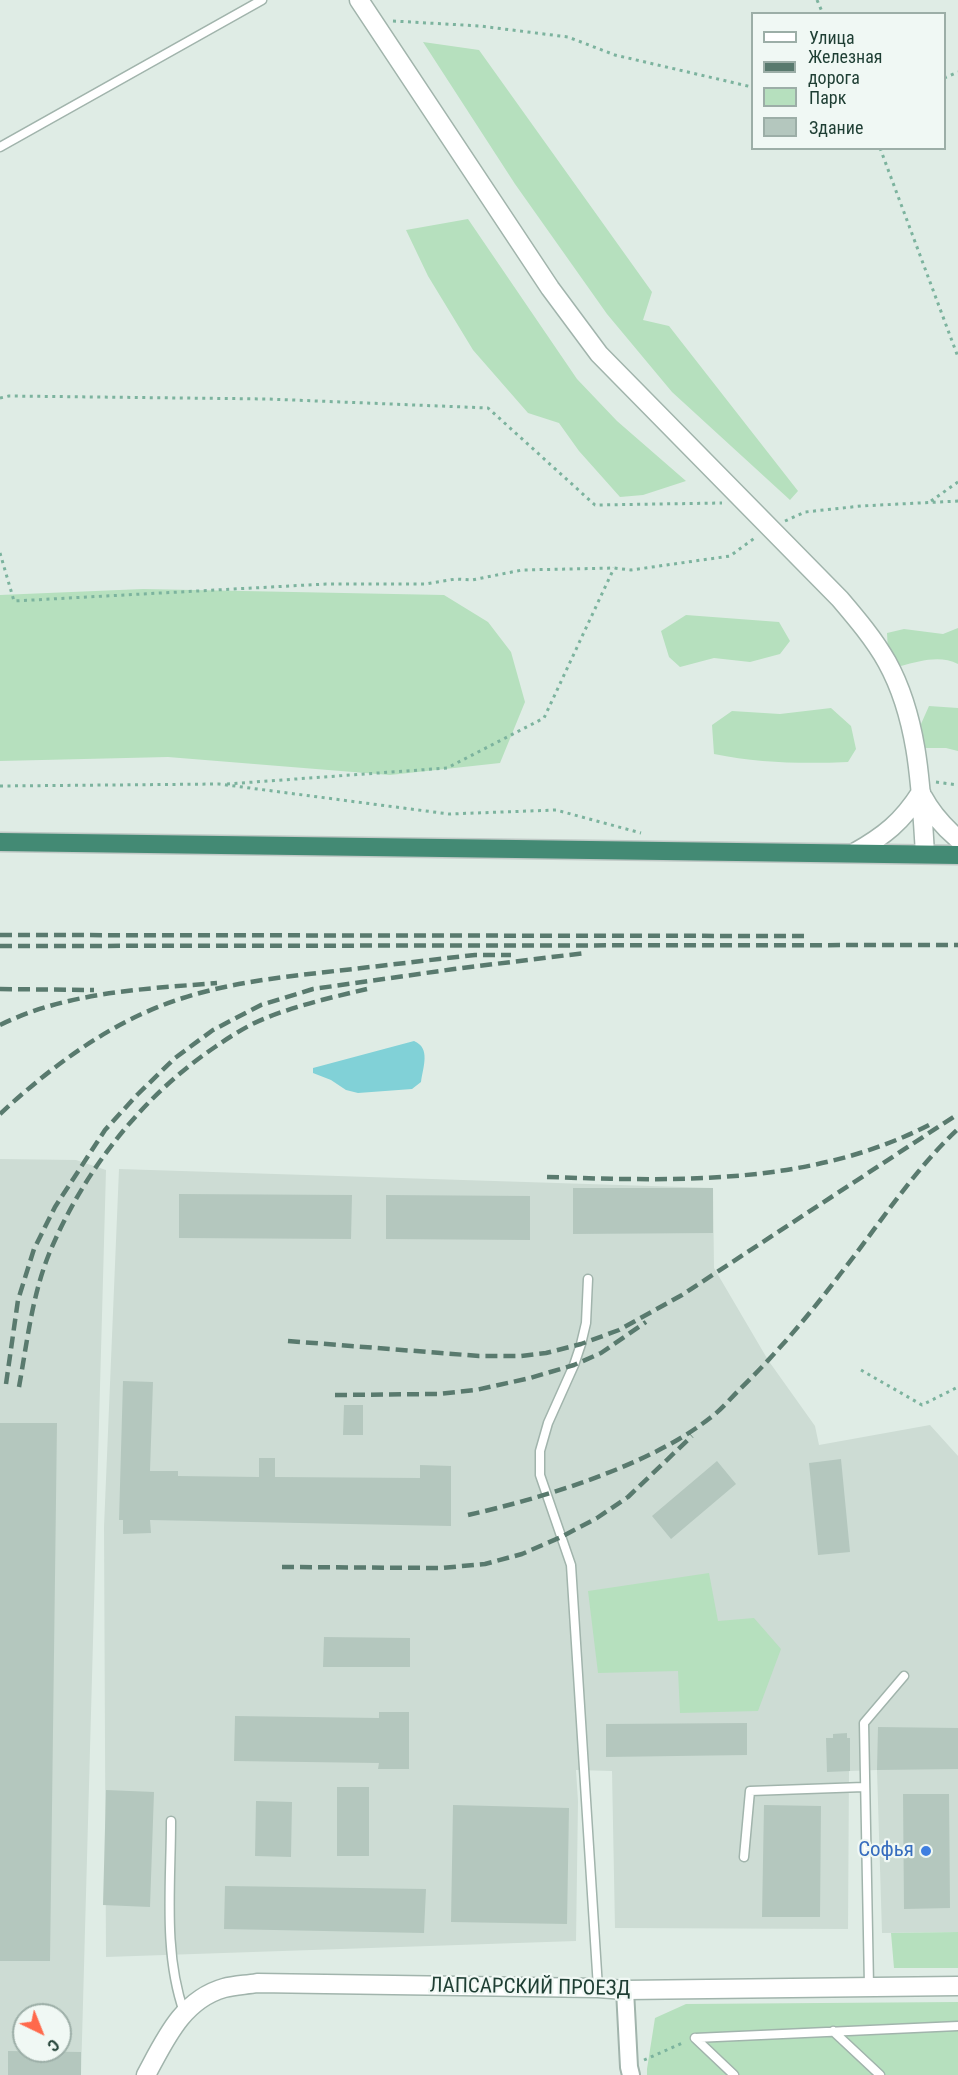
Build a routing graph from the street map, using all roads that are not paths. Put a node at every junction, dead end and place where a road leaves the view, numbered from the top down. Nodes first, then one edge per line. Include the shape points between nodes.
1 (262, 0) edge
2 (359, 0) edge
3 (0, 147) edge
4 (920, 786) junction
5 (958, 839) edge
6 (0, 842) edge
7 (854, 853) junction
8 (925, 854) junction
9 (958, 855) edge
10 (588, 1280) dead end
11 (904, 1676) dead end
12 (864, 1788) junction
13 (171, 1821) dead end
14 (744, 1857) dead end
15 (869, 1986) junction
16 (958, 1986) edge
17 (598, 1988) junction
18 (625, 1990) junction
19 (184, 2012) junction
20 (958, 2026) edge
21 (833, 2031) junction
22 (630, 2071) edge
23 (146, 2075) edge
24 (734, 2075) edge
25 (880, 2075) edge

1 - 3 lane
2 - 4 street via 598,354 840,599 866,631 901,693 914,736
4 - 5 street via 930,810
4 - 7 street via 908,811 894,827
4 - 8 street
6 - 7 highway
7 - 8 highway
8 - 9 highway
10 - 17 lane via 581,1344 548,1423 540,1451 540,1475 571,1564
11 - 12 lane via 864,1723
12 - 14 lane via 750,1791
12 - 15 lane
13 - 19 lane via 171,1955
15 - 16 street, ЛАПСАРСКИЙ ПРОЕЗД
15 - 18 street, ЛАПСАРСКИЙ ПРОЕЗД
17 - 18 street, ЛАПСАРСКИЙ ПРОЕЗД
17 - 19 street, ЛАПСАРСКИЙ ПРОЕЗД via 257,1983 225,1988 203,1997
18 - 22 street
19 - 23 street, ЛАПСАРСКИЙ ПРОЕЗД
20 - 21 lane
21 - 24 lane via 696,2038
21 - 25 lane

